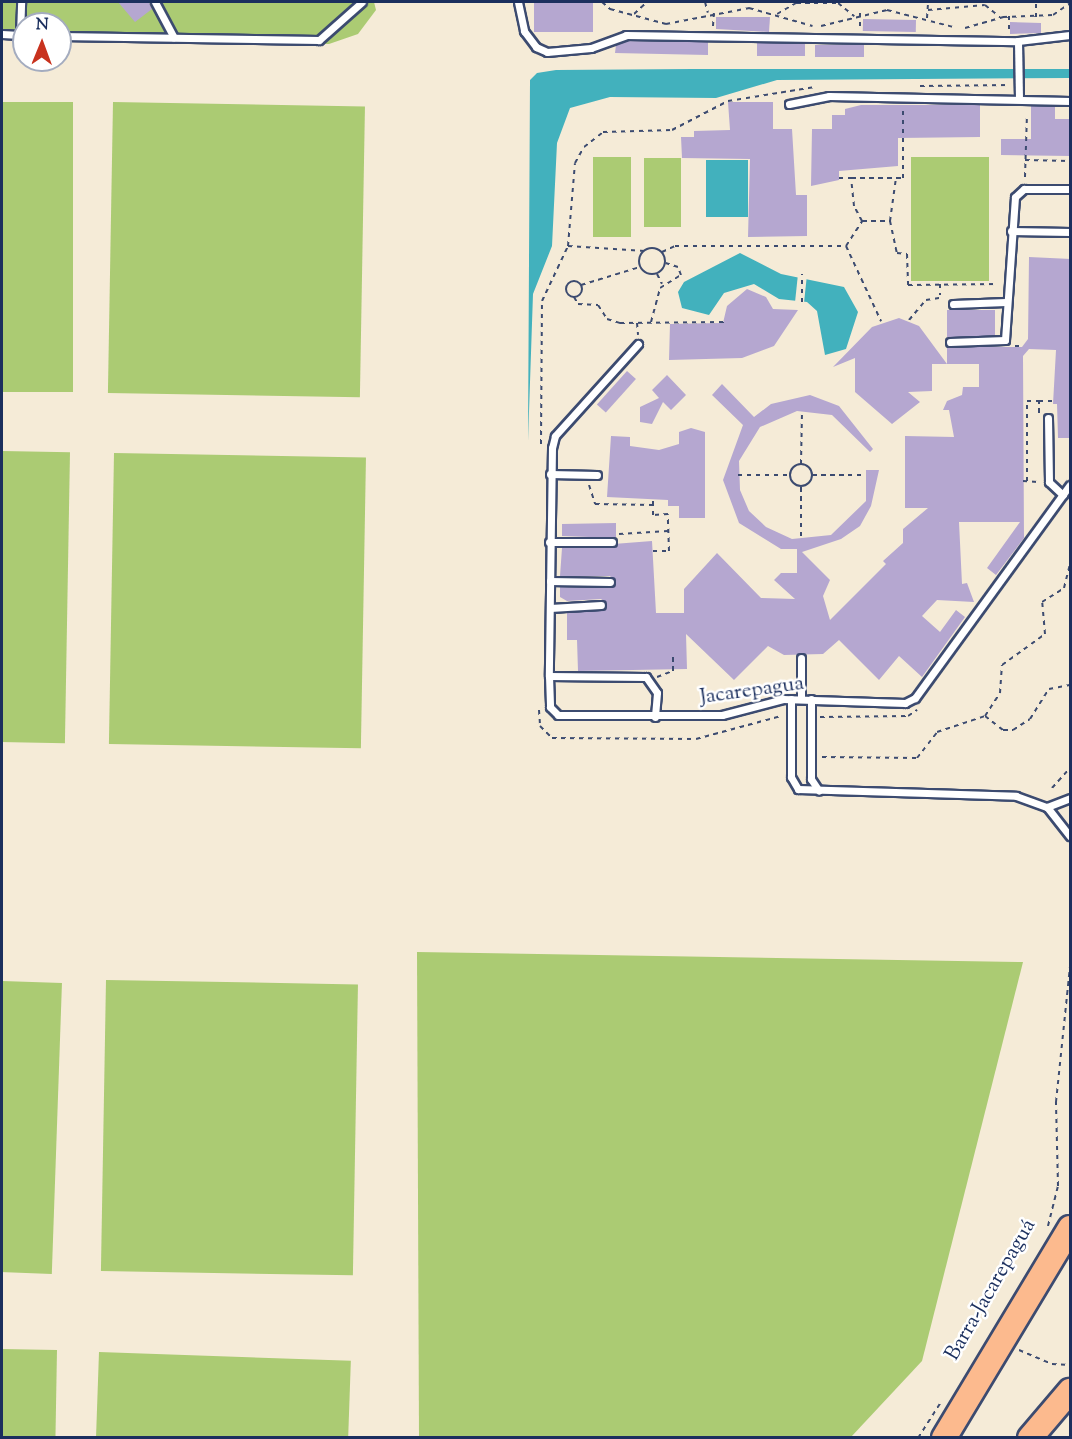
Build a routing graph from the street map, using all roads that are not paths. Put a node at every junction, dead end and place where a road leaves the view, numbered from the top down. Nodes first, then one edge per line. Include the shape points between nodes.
1 (155, 2) edge
2 (362, 2) edge
3 (518, 2) edge
4 (1071, 35) edge
5 (72, 36) edge
6 (174, 38) junction
7 (1018, 41) junction
8 (1019, 98) junction
9 (1071, 100) edge
10 (789, 104) dead end
11 (1071, 189) edge
12 (1011, 231) junction
13 (1071, 232) edge
14 (1006, 302) junction
15 (953, 304) road end
16 (950, 342) dead end
17 (638, 344) dead end
18 (1048, 418) dead end
19 (550, 474) junction
20 (593, 475) road end
21 (1071, 485) edge
22 (1063, 495) junction
23 (549, 542) junction
24 (612, 542) road end
25 (550, 581) junction
26 (610, 582) dead end
27 (601, 605) dead end
28 (550, 608) junction
29 (801, 658) dead end
30 (549, 676) junction
31 (790, 699) junction
32 (801, 699) junction
33 (812, 699) junction
34 (655, 717) junction
35 (819, 791) junction
36 (1071, 798) edge
37 (1047, 807) junction
38 (1071, 836) edge
39 (1071, 1228) edge
40 (1071, 1391) edge
41 (1038, 1428) edge
42 (944, 1437) edge
43 (1021, 1437) edge

1 - 6 lane via 171,23
2 - 6 lane via 319,40
3 - 7 lane via 524,31 536,47 547,52 591,48 627,35
4 - 7 lane
5 - 6 lane
7 - 8 lane
8 - 9 lane
8 - 10 lane via 829,96
11 - 12 lane via 1024,189 1015,197
12 - 13 lane
12 - 14 lane
14 - 15 lane
14 - 16 lane via 1003,342
17 - 19 lane via 555,436
18 - 22 lane via 1049,482
19 - 20 lane
19 - 23 lane
21 - 22 lane
22 - 33 lane, Jacarepagua via 921,690 905,703
23 - 24 lane
23 - 25 lane
25 - 26 lane
25 - 28 lane
27 - 28 lane
28 - 30 lane
29 - 32 lane
30 - 34 lane, Jacarepagua via 550,707 564,717
30 - 34 lane via 653,680
31 - 32 lane, Jacarepagua
31 - 34 lane, Jacarepagua via 742,713
31 - 35 lane via 794,786
32 - 33 lane, Jacarepagua
33 - 35 lane via 810,757 812,782
35 - 37 lane via 997,794
36 - 37 lane
37 - 38 lane
39 - 42 highway
40 - 41 highway
41 - 43 highway

